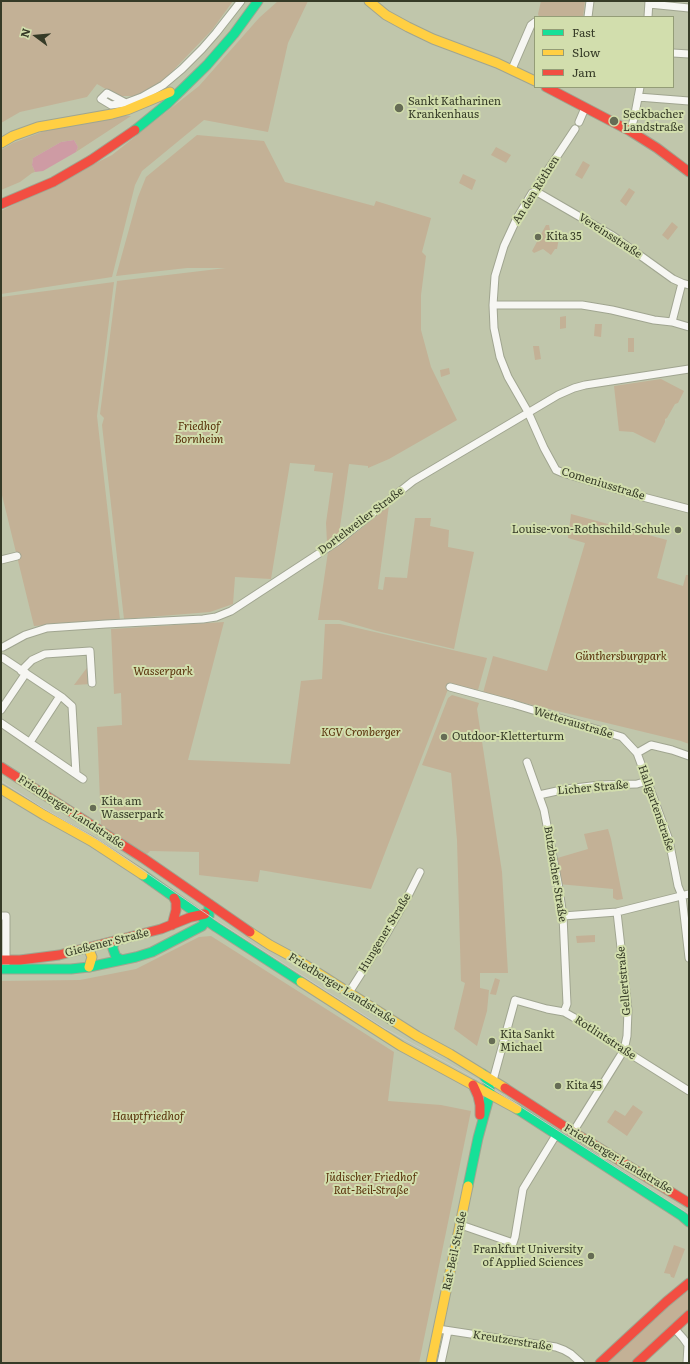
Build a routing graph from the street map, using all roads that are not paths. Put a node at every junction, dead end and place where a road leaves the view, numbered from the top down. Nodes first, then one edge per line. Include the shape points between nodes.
1 (240, 1) edge
2 (251, 1) edge
3 (258, 1) edge
4 (369, 1) edge
5 (590, 1) edge
6 (649, 3) edge
7 (689, 8) edge
8 (588, 16) edge
9 (648, 16) edge
10 (534, 23) edge
11 (674, 53) edge
12 (689, 54) edge
13 (512, 69) junction
14 (534, 80) edge
15 (548, 88) edge
16 (640, 88) edge
17 (170, 92) junction
18 (638, 97) junction
19 (689, 101) edge
20 (126, 103) dead end
21 (585, 108) junction
22 (579, 122) dead end
23 (575, 129) dead end
24 (630, 131) junction
25 (1, 143) edge
26 (689, 172) edge
27 (537, 192) junction
28 (1, 198) edge
29 (1, 204) edge
30 (686, 284) edge
31 (493, 305) junction
32 (672, 322) junction
33 (689, 327) edge
34 (689, 369) edge
35 (528, 412) junction
36 (689, 509) edge
37 (17, 556) dead end
38 (1, 560) edge
39 (2, 646) edge
40 (2, 659) edge
41 (24, 672) junction
42 (92, 683) dead end
43 (450, 687) dead end
44 (60, 696) junction
45 (1, 710) edge
46 (1, 723) edge
47 (30, 742) junction
48 (637, 753) junction
49 (689, 756) edge
50 (528, 762) dead end
51 (1, 767) edge
52 (76, 774) junction
53 (83, 779) dead end
54 (647, 781) junction
55 (1, 789) edge
56 (539, 795) junction
57 (420, 872) dead end
58 (685, 895) edge
59 (174, 898) junction
60 (209, 904) junction
61 (617, 912) junction
62 (224, 914) junction
63 (199, 915) junction
64 (1, 916) edge
65 (563, 916) junction
66 (208, 918) junction
67 (172, 925) junction
68 (216, 927) junction
69 (197, 928) junction
70 (118, 940) junction
71 (86, 948) junction
72 (689, 958) edge
73 (122, 960) junction
74 (3, 964) edge
75 (89, 967) junction
76 (348, 994) junction
77 (564, 1012) junction
78 (624, 1050) junction
79 (482, 1074) junction
80 (493, 1080) junction
81 (473, 1085) junction
82 (689, 1091) edge
83 (489, 1097) junction
84 (573, 1132) junction
85 (556, 1135) junction
86 (478, 1138) junction
87 (689, 1203) edge
88 (689, 1222) edge
89 (461, 1225) junction
90 (689, 1283) edge
91 (689, 1315) edge
92 (674, 1328) junction
93 (438, 1329) junction
94 (448, 1331) junction
95 (431, 1363) edge
96 (441, 1363) edge
97 (581, 1363) edge
98 (600, 1363) edge
99 (637, 1363) edge
100 (687, 1363) edge

1 - 20 street via 216,33 182,69 153,91
2 - 17 main road via 218,44
3 - 29 main road via 208,65 128,136 53,182
4 - 13 main road via 386,15 433,39
5 - 8 street
6 - 7 street
6 - 9 street
10 - 13 street
11 - 12 street
13 - 14 main road
15 - 21 main road
16 - 18 street
17 - 25 main road via 127,110 38,127
17 - 28 main road via 100,146 47,178
18 - 19 street
18 - 24 street
21 - 22 street
21 - 24 main road
23 - 27 street, An den Röthen via 536,188
24 - 26 main road
27 - 30 street, Vereinsstraße via 613,236 673,279
27 - 31 street, An den Röthen via 532,193 504,246 495,276
30 - 32 street, Vereinsstraße
31 - 32 street via 582,305
31 - 35 street, An den Röthen via 494,333 502,365
32 - 33 street
34 - 35 street, Dortelweiler Straße via 574,388
35 - 36 street, Comeniusstraße via 556,470
35 - 39 street, Dortelweiler Straße via 413,481 338,541 226,613 203,619 47,628
37 - 38 street
39 - 40 street via 5,652
40 - 41 street
41 - 42 street via 32,660 45,654 90,651
41 - 44 street
41 - 45 street
43 - 48 street, Wetteraustraße via 622,738
44 - 47 street
44 - 52 street via 69,703 73,711
46 - 47 street
47 - 52 street
48 - 49 street via 652,745
48 - 54 street, Hallgartenstraße
50 - 56 street, Butzbacher Straße
51 - 60 main road, Friedberger Landstraße via 143,858
52 - 53 street
54 - 56 street, Licher Straße via 638,784 566,789
54 - 58 street, Hallgartenstraße via 669,840 678,886
55 - 59 main road, Friedberger Landstraße via 98,845
56 - 65 street, Butzbacher Straße
57 - 76 street, Hungener Straße via 387,933
58 - 61 street
58 - 72 street, Hallgartenstraße
59 - 63 main road, Friedberger Landstraße
59 - 67 main road via 176,910
60 - 62 main road, Friedberger Landstraße
60 - 66 main road
61 - 65 street
61 - 78 street, Gellertstraße via 628,1010
62 - 66 main road
62 - 76 main road, Friedberger Landstraße
63 - 66 main road, Friedberger Landstraße
63 - 67 main road, Gießener Straße
64 - 74 street via 6,916
65 - 77 street, Butzbacher Straße via 567,1004
66 - 68 main road, Friedberger Landstraße
66 - 69 main road, Gießener Straße
67 - 70 main road, Gießener Straße
68 - 69 main road, Gießener Straße
68 - 81 main road, Friedberger Landstraße via 401,1046
69 - 73 main road, Gießener Straße via 152,952
70 - 71 main road, Gießener Straße
70 - 73 main road via 112,949 116,957
71 - 74 main road, Gießener Straße
71 - 75 main road via 92,957
73 - 75 main road, Gießener Straße
74 - 75 main road, Gießener Straße via 71,969
76 - 79 main road, Friedberger Landstraße
77 - 78 street, Rotlintstraße
77 - 80 street, Rotlintstraße via 515,1000
78 - 82 street, Rotlintstraße
78 - 84 street, Gellertstraße
79 - 80 main road, Friedberger Landstraße
79 - 83 main road via 489,1084
80 - 83 street
80 - 84 main road, Friedberger Landstraße
81 - 83 main road, Friedberger Landstraße
81 - 86 main road, Rat-Beil-Straße via 480,1105
83 - 85 main road, Friedberger Landstraße via 510,1105
83 - 86 main road, Rat-Beil-Straße
84 - 87 main road, Friedberger Landstraße
85 - 88 main road, Friedberger Landstraße
85 - 89 street via 523,1189 513,1243
86 - 89 main road, Rat-Beil-Straße
89 - 93 main road, Rat-Beil-Straße
90 - 98 main road
91 - 92 main road
92 - 99 main road
92 - 100 street via 688,1346
93 - 94 street, Kreutzerstraße
93 - 95 main road, Rat-Beil-Straße
94 - 96 street
94 - 97 street, Kreutzerstraße via 556,1347 571,1354

